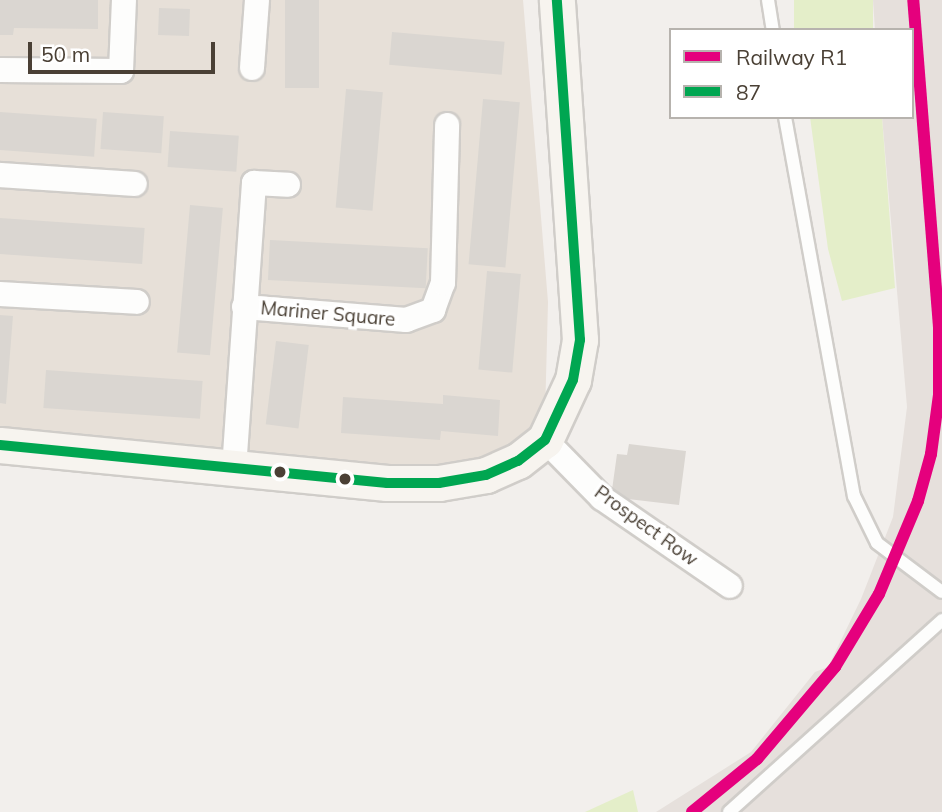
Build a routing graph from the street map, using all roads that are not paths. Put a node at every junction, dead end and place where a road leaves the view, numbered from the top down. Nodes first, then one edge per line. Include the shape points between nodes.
1 (124, 0) edge
2 (257, 0) edge
3 (557, 0) edge
4 (768, 0) edge
5 (773, 28) edge
6 (252, 68) dead end
7 (0, 70) edge
8 (785, 119) edge
9 (447, 125) dead end
10 (0, 175) edge
11 (135, 184) dead end
12 (288, 185) dead end
13 (0, 294) edge
14 (137, 302) dead end
15 (244, 307) junction
16 (545, 440) junction
17 (0, 445) edge
18 (234, 469) junction
19 (730, 586) dead end
20 (942, 593) edge
21 (942, 620) edge
22 (729, 812) edge

1 - 7 street via 121,71
2 - 6 street
3 - 16 street via 580,340 573,380
4 - 5 lane
8 - 20 lane via 854,496 877,542
9 - 15 street, Mariner Square via 443,283 433,310 406,320
10 - 11 street
12 - 15 street via 254,183
13 - 14 street
15 - 18 street
16 - 18 street via 497,470 439,483 387,483
16 - 19 street, Prospect Row via 602,498
17 - 18 street
21 - 22 lane

